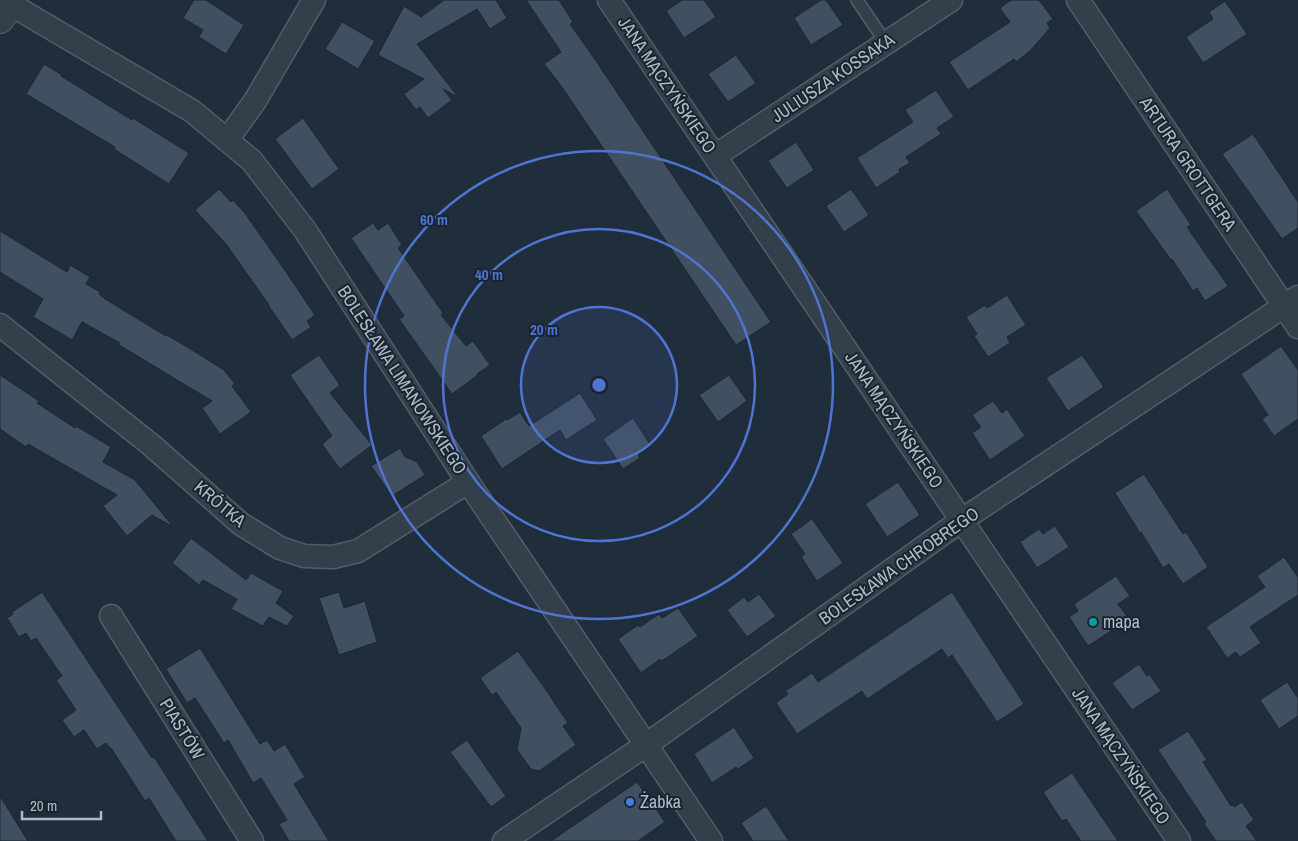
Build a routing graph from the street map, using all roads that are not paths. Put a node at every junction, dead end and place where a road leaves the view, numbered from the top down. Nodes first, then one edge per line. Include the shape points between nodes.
1 (314, 0) edge
2 (609, 0) edge
3 (857, 0) edge
4 (951, 0) edge
5 (1078, 0) edge
6 (7, 8) edge
7 (886, 43) junction
8 (227, 140) junction
9 (715, 156) junction
10 (1291, 302) edge
11 (0, 325) edge
12 (1298, 327) edge
13 (468, 482) junction
14 (962, 520) junction
15 (111, 616) dead end
16 (646, 745) junction
17 (252, 841) edge
18 (504, 841) edge
19 (710, 841) edge
20 (1179, 841) edge

1 - 8 street via 255,101
2 - 9 street, JANA MĄCZYŃSKIEGO
3 - 7 lane
4 - 7 street, JULIUSZA KOSSAKA
5 - 10 street, ARTURA GROTTGERA
6 - 8 street, BOLESŁAWA LIMANOWSKIEGO via 192,111
7 - 9 street, JULIUSZA KOSSAKA
8 - 13 street, BOLESŁAWA LIMANOWSKIEGO via 252,162 305,230
9 - 14 street, JANA MĄCZYŃSKIEGO
10 - 12 street, ARTURA GROTTGERA
10 - 14 street, BOLESŁAWA CHROBREGO
11 - 13 street, KRÓTKA via 150,444 241,524 280,548 304,556 333,557 358,551
13 - 16 street, BOLESŁAWA LIMANOWSKIEGO
14 - 16 street, BOLESŁAWA CHROBREGO
14 - 20 street, JANA MĄCZYŃSKIEGO
15 - 17 street, PIASTÓW
16 - 18 street, BOLESŁAWA CHROBREGO
16 - 19 street, BOLESŁAWA LIMANOWSKIEGO

